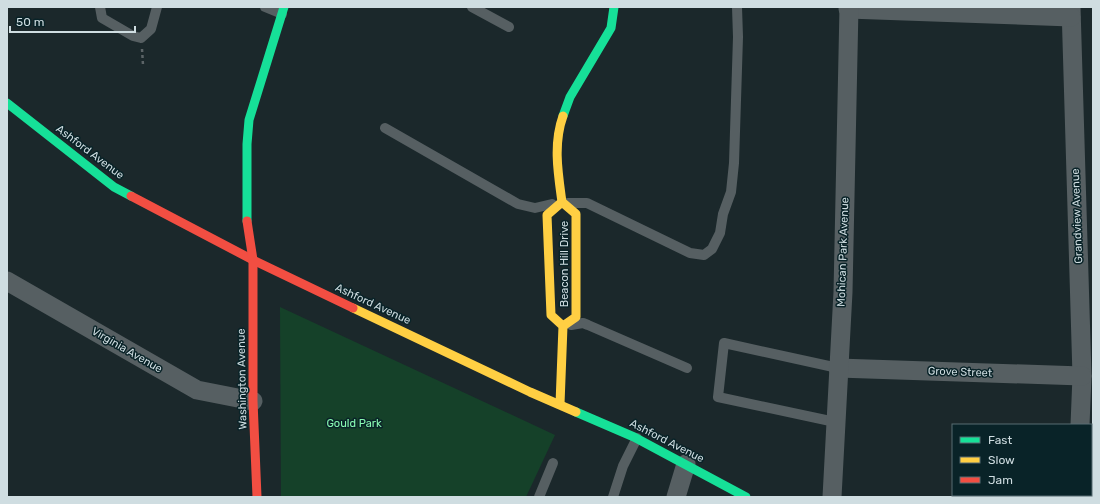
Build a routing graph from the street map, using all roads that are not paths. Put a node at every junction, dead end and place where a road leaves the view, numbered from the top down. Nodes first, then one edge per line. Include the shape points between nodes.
1 (100, 7) edge
2 (157, 7) edge
3 (264, 7) edge
4 (472, 7) edge
5 (614, 7) edge
6 (737, 7) edge
7 (848, 8) edge
8 (283, 10) edge
9 (1071, 12) edge
10 (508, 27) dead end
11 (7, 104) edge
12 (385, 128) dead end
13 (562, 202) junction
14 (253, 260) junction
15 (7, 281) edge
16 (563, 326) junction
17 (687, 368) dead end
18 (838, 368) junction
19 (1082, 376) junction
20 (253, 401) junction
21 (560, 404) junction
22 (835, 422) junction
23 (1080, 424) edge
24 (637, 438) junction
25 (553, 463) dead end
26 (686, 464) junction
27 (256, 497) edge
28 (539, 497) edge
29 (613, 497) edge
30 (676, 497) edge
31 (746, 497) edge
32 (832, 497) edge

1 - 2 lane via 102,18 141,38 151,29
3 - 8 lane
4 - 10 lane
5 - 13 street via 611,28 570,97 558,131 557,168
6 - 13 lane via 734,163 731,192 723,214 720,233 712,249 704,255 690,253 587,203
7 - 9 street
7 - 18 street, Mohican Park Avenue via 843,292
8 - 14 street, Washington Avenue via 249,120 247,218
9 - 19 street, Grandview Avenue
11 - 14 street, Ashford Avenue via 114,187
12 - 13 lane via 518,204 535,208
13 - 16 street, Beacon Hill Drive via 547,215 551,315
13 - 16 street, Beacon Hill Drive via 576,214 576,317
14 - 20 street, Washington Avenue
14 - 21 street, Ashford Avenue
15 - 20 street, Virginia Avenue via 197,390
16 - 17 lane via 588,325
16 - 21 street
18 - 19 street, Grove Street
18 - 22 street, Mohican Park Avenue
18 - 22 lane via 724,343 718,397
19 - 23 street, Grandview Avenue
20 - 27 street, Washington Avenue
21 - 24 street, Ashford Avenue
22 - 32 street, Mohican Park Avenue
24 - 26 street, Ashford Avenue
24 - 29 lane via 623,466
25 - 28 lane
26 - 30 street
26 - 31 street, Ashford Avenue

